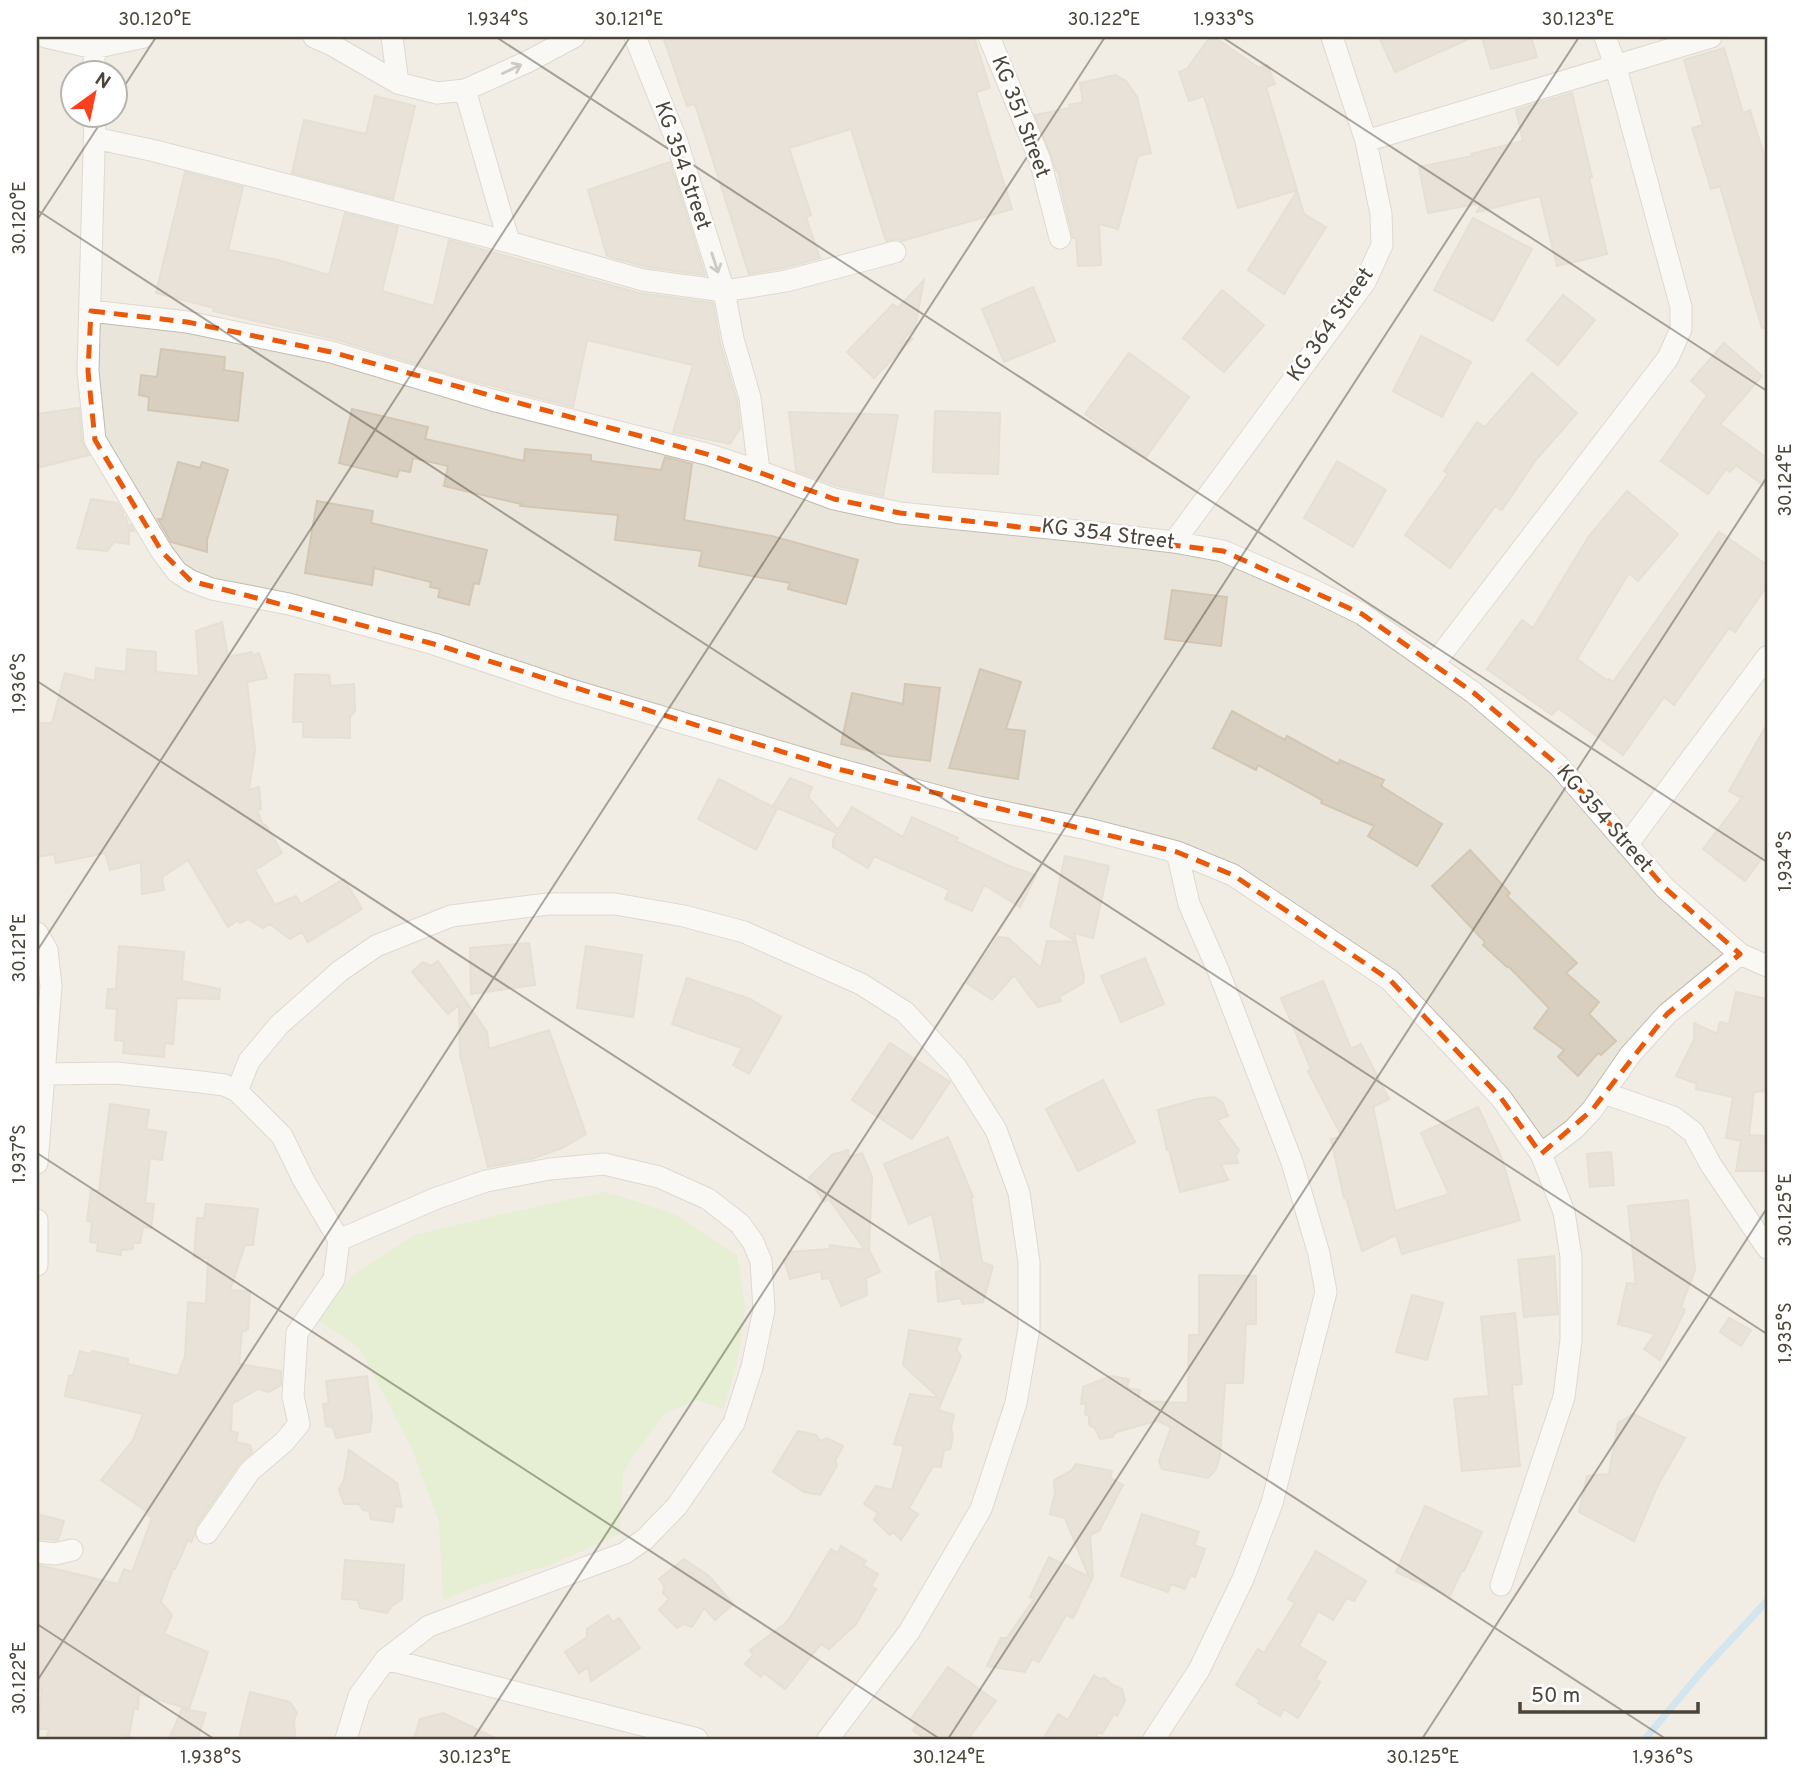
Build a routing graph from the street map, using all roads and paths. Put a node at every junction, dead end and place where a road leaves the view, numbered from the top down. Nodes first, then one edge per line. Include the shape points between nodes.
1 (46, 37) edge
2 (144, 37) edge
3 (314, 37) edge
4 (392, 37) edge
5 (574, 37) edge
6 (635, 37) edge
7 (989, 37) edge
8 (1332, 37) edge
9 (1605, 37) edge
10 (1712, 37) edge
11 (93, 48) junction
12 (93, 60) edge
13 (1615, 64) junction
14 (398, 83) junction
15 (465, 90) junction
16 (95, 130) edge
17 (95, 138) junction
18 (1366, 141) junction
19 (1060, 239) dead end
20 (509, 242) junction
21 (895, 252) dead end
22 (724, 291) junction
23 (91, 311) junction
24 (759, 471) junction
25 (1174, 542) junction
26 (1767, 657) edge
27 (1434, 664) junction
28 (1627, 845) junction
29 (1177, 852) junction
30 (37, 933) edge
31 (1740, 954) junction
32 (1767, 966) edge
33 (44, 1074) junction
34 (237, 1091) junction
35 (1604, 1093) junction
36 (1541, 1154) junction
37 (37, 1163) edge
38 (37, 1220) edge
39 (339, 1240) junction
40 (1767, 1248) edge
41 (37, 1265) edge
42 (208, 1533) dead end
43 (72, 1550) dead end
44 (37, 1552) edge
45 (1501, 1585) dead end
46 (386, 1659) junction
47 (346, 1739) edge
48 (697, 1739) edge
49 (828, 1739) edge
50 (1154, 1739) edge

1 - 11 street
2 - 11 street
3 - 14 street
4 - 14 street
15 -> 5 street
6 -> 22 street, KG 354 Street via 676,139
7 - 19 street, KG 351 Street via 1040,160
8 - 18 street, KG 364 Street
9 - 13 street
10 - 13 street
11 - 12 street
13 - 18 street
13 - 27 street via 1681,307 1681,329 1668,358
14 - 15 street via 438,93
15 - 20 street
16 - 17 street
17 - 20 street
17 - 23 street
18 - 25 street, KG 364 Street via 1381,214 1382,245 1365,282
20 - 22 street via 643,280
21 - 22 street via 786,281
22 - 24 street, KG 354 Street via 750,398
23 - 24 street via 187,322 331,352
23 - 29 street via 88,371 96,440 162,552 191,582 434,644 838,769 978,807
24 - 25 street, KG 354 Street via 834,499 900,513
25 - 27 street, KG 354 Street via 1223,551 1313,590 1362,614
26 - 28 street
27 - 28 street, KG 354 Street via 1559,766
28 - 31 street, KG 354 Street via 1665,888
29 - 36 street via 1233,875 1390,980 1501,1098
29 - 50 street via 1189,904 1292,1162 1326,1292 1272,1503 1243,1579 1199,1670
30 - 33 street via 47,950 51,986
31 - 32 street, KG 354 Street
31 - 35 street via 1667,1014
33 - 34 street via 116,1073 224,1085
33 - 37 street
34 - 39 street via 282,1136
34 - 49 street via 250,1062 279,1025 376,946 450,916 548,904 615,904 744,932 861,984 905,1012 947,1058 996,1130 1018,1193 1029,1262 1029,1328 1016,1403 981,1509 909,1632
35 - 36 street via 1574,1129
35 - 40 street via 1673,1117 1693,1132
36 - 45 street via 1564,1212 1571,1257 1572,1340 1564,1396
38 - 41 street
39 - 42 street via 334,1279 297,1332 293,1395 299,1424 250,1471
39 - 46 street via 486,1181 604,1164 659,1177 708,1199 740,1224 761,1261 764,1310 734,1423 677,1506 625,1553 429,1626
43 - 44 street via 55,1555
46 - 47 street via 359,1696
46 - 48 street

